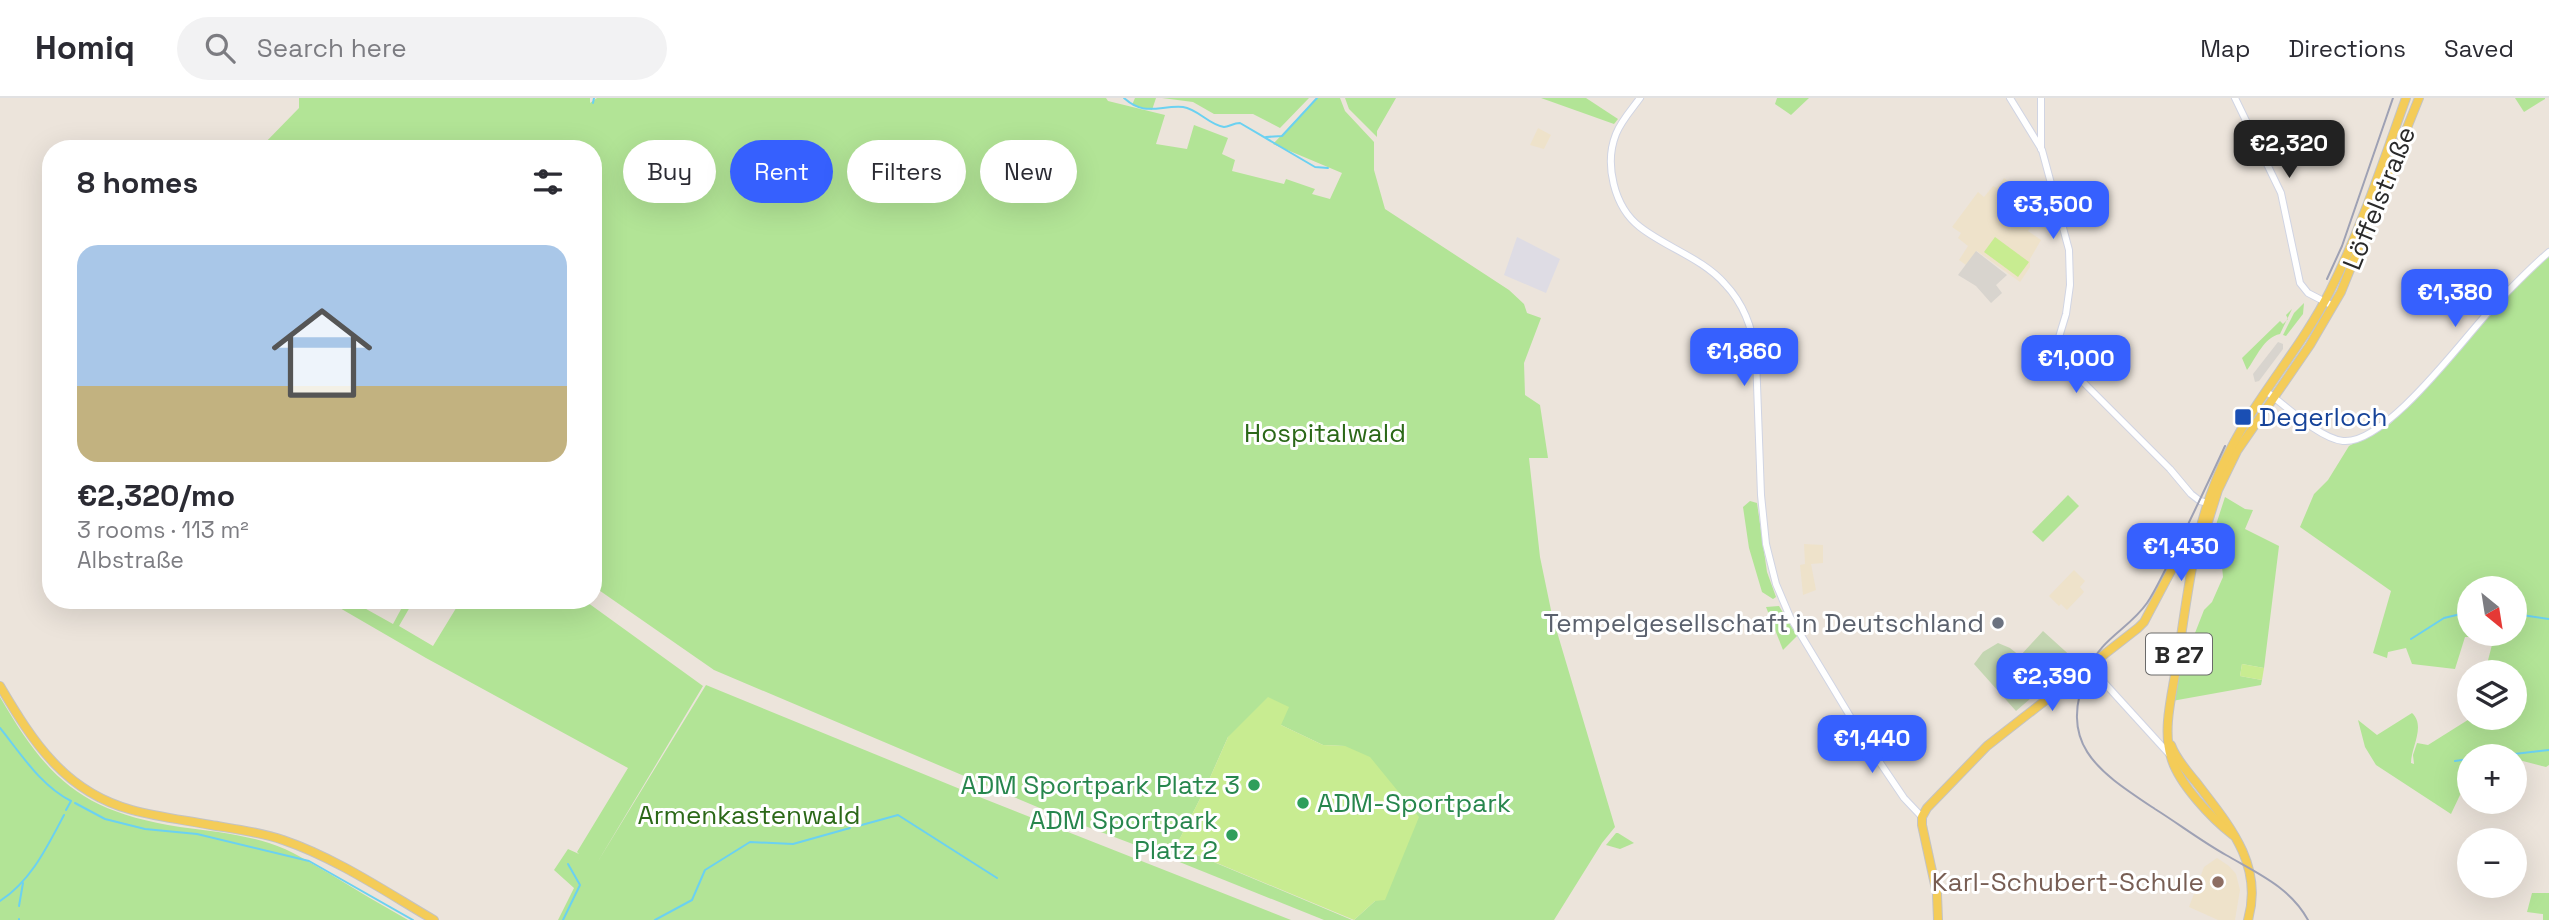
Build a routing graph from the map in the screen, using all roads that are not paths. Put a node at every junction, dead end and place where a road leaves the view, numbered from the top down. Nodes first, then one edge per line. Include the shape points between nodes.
1 (1640, 98) edge
2 (2010, 98) edge
3 (2041, 98) edge
4 (2235, 98) edge
5 (2406, 98) edge
6 (2419, 98) edge
7 (2042, 150) junction
8 (2549, 252) edge
9 (2325, 302) junction
10 (2333, 306) junction
11 (2270, 395) junction
12 (2210, 503) junction
13 (2200, 524) junction
14 (2204, 534) junction
15 (2196, 541) junction
16 (2183, 551) junction
17 (2192, 558) junction
18 (2191, 573) junction
19 (2089, 666) junction
20 (0, 686) edge
21 (2168, 736) junction
22 (2170, 756) junction
23 (2186, 769) junction
24 (1922, 817) junction
25 (2233, 835) junction
26 (434, 920) edge
27 (1938, 920) edge
28 (2248, 920) edge

1 - 24 street via 1615,138 1612,169 1618,199 1641,228 1700,262 1725,283 1746,316 1756,357 1764,534 1776,584 1790,617 1862,736
2 - 7 street
3 - 7 street
4 - 9 street via 2283,201 2300,283
5 - 9 main road, Löffelstraße / B 27
6 - 10 main road, Löffelstraße / B 27
7 - 12 street via 2071,266 2057,353 2191,494
8 - 11 street via 2397,413 2359,438 2341,441 2330,437
9 - 10 street
9 - 11 main road, Löffelstraße / B 27
10 - 11 main road, Löffelstraße / B 27
11 - 12 main road, Löffelstraße / B 27 via 2229,451
12 - 13 main road, Löffelstraße / B 27
12 - 14 main road, Löffelstraße / B 27
13 - 15 main road, Löffelstraße / B 27
13 - 16 main road
14 - 15 main road
14 - 18 main road, Löffelstraße / B 27
15 - 16 main road
15 - 17 main road, Löffelstraße / B 27
16 - 17 main road
16 - 19 main road via 2144,622
17 - 18 main road, Löffelstraße / B 27
18 - 21 main road, B 27
19 - 22 street
19 - 24 main road via 1987,746
20 - 26 main road via 45,756 87,790 130,809 283,840
21 - 22 main road, B 27
21 - 23 main road, B 27
22 - 23 main road
22 - 25 main road, B 27 via 2194,795
23 - 25 main road, B 27
24 - 27 main road
25 - 28 main road, B 27 via 2252,873

